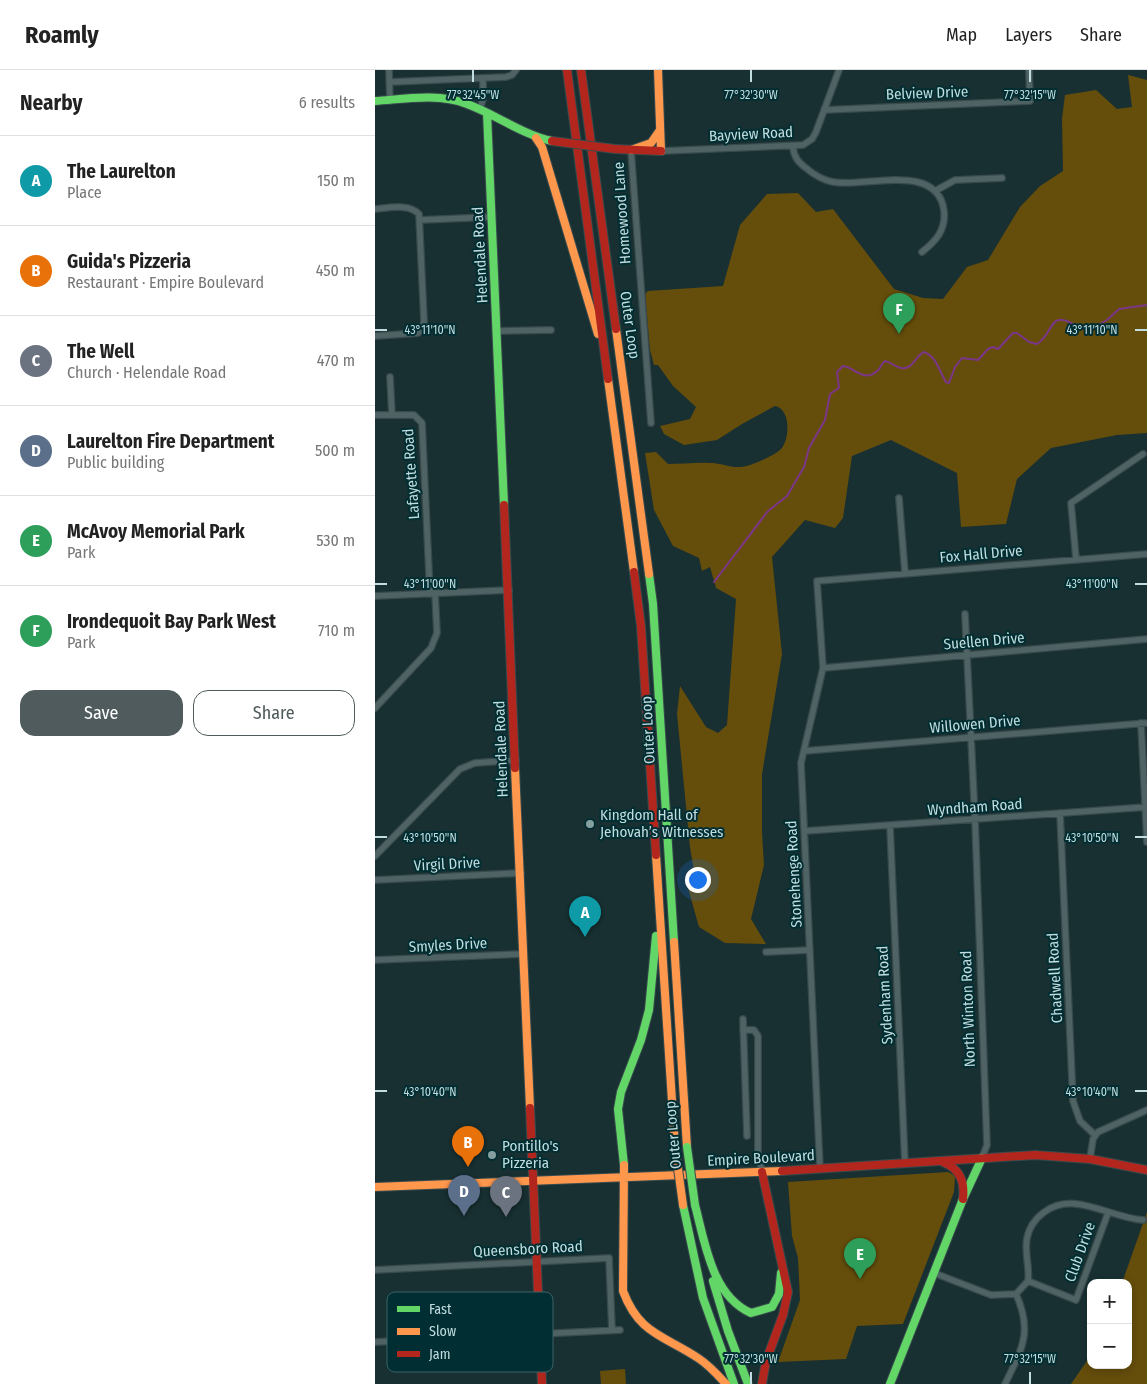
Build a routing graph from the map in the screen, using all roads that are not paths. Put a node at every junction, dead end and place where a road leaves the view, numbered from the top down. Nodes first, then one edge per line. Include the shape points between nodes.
1 (389, 70) edge
2 (516, 70) edge
3 (567, 70) edge
4 (581, 70) edge
5 (659, 70) edge
6 (839, 70) edge
7 (1029, 70) edge
8 (483, 78) junction
9 (390, 82) junction
10 (391, 100) junction
11 (375, 101) edge
12 (824, 110) junction
13 (483, 111) junction
14 (660, 127) junction
15 (536, 138) junction
16 (793, 146) junction
17 (631, 150) junction
18 (661, 151) junction
19 (1002, 178) dead end
20 (935, 191) junction
21 (375, 209) edge
22 (491, 217) junction
23 (420, 220) junction
24 (922, 252) dead end
25 (551, 330) dead end
26 (498, 332) junction
27 (375, 336) edge
28 (391, 377) dead end
29 (375, 415) edge
30 (392, 415) junction
31 (616, 423) junction
32 (651, 423) dead end
33 (1143, 454) dead end
34 (899, 498) dead end
35 (1147, 554) edge
36 (1077, 559) junction
37 (905, 572) junction
38 (817, 581) joint
39 (509, 590) junction
40 (432, 593) junction
41 (375, 596) edge
42 (965, 614) dead end
43 (1147, 640) edge
44 (967, 655) junction
45 (823, 668) junction
46 (375, 708) edge
47 (1144, 723) edge
48 (971, 737) junction
49 (804, 751) junction
50 (516, 760) junction
51 (1146, 807) edge
52 (1060, 813) junction
53 (975, 820) junction
54 (890, 826) junction
55 (805, 832) junction
56 (1147, 842) edge
57 (375, 856) edge
58 (521, 873) junction
59 (375, 880) edge
60 (658, 895) junction
61 (810, 950) junction
62 (766, 952) dead end
63 (523, 954) junction
64 (375, 960) edge
65 (743, 1020) dead end
66 (743, 1030) junction
67 (1147, 1110) edge
68 (758, 1132) junction
69 (1095, 1134) junction
70 (982, 1158) junction
71 (1089, 1158) junction
72 (938, 1161) junction
73 (905, 1164) junction
74 (819, 1169) junction
75 (1147, 1170) edge
76 (762, 1172) junction
77 (624, 1178) junction
78 (533, 1181) junction
79 (375, 1187) edge
80 (963, 1199) junction
81 (695, 1205) junction
82 (1108, 1213) junction
83 (1143, 1220) dead end
84 (779, 1244) junction
85 (536, 1261) junction
86 (375, 1270) edge
87 (934, 1274) junction
88 (1028, 1281) junction
89 (538, 1292) edge
90 (1016, 1294) junction
91 (613, 1330) junction
92 (620, 1330) dead end
93 (553, 1333) edge
94 (727, 1384) edge
95 (734, 1384) edge
96 (748, 1384) edge
97 (762, 1384) edge
98 (890, 1384) edge
99 (1005, 1384) edge

1 - 9 street
2 - 8 street via 510,77
3 - 31 main road, Outer Loop
4 - 81 main road, Outer Loop, bridge via 654,614 687,1147
5 - 14 main road
6 - 12 street, Bayview Road
7 - 12 street, Belview Drive via 1030,101
8 - 9 street
8 - 13 street
9 - 10 street
10 - 11 main road, Bayview Road
10 - 13 main road, Bayview Road via 449,99
12 - 16 street, Bayview Road via 812,139 803,145
13 - 15 main road, Bayview Road
13 - 22 main road, Helendale Road
14 - 17 main road via 658,136 651,143
14 - 18 main road
15 - 17 main road, Bayview Road, bridge
15 - 31 main road via 542,147 591,307
16 - 18 street, Bayview Road
16 - 20 street via 797,160 824,179 844,183 911,181
17 - 18 main road, Bayview Road
17 - 32 street, Homewood Lane
19 - 20 street via 955,180
20 - 24 street via 943,208 944,222 935,241
21 - 23 street via 411,208 419,214
22 - 23 street
22 - 26 main road, Helendale Road
23 - 27 street via 423,328 415,334
25 - 26 street
26 - 39 main road, Helendale Road
28 - 30 street, Lafayette Road
29 - 30 street
30 - 40 street, Lafayette Road via 414,415 423,426
31 - 60 main road, Outer Loop via 641,626
33 - 36 street via 1071,503
34 - 37 street
35 - 36 street, Fox Hall Drive
36 - 37 street, Fox Hall Drive
37 - 38 street, Fox Hall Drive
38 - 45 street, Stonehenge Road
39 - 40 street
39 - 50 main road, Helendale Road
40 - 41 street
40 - 46 street, Lafayette Road via 437,633 431,648
42 - 44 street, North Winton Road
43 - 44 street, Suellen Drive
44 - 45 street, Suellen Drive
44 - 48 street, North Winton Road
45 - 49 street, Stonehenge Road
47 - 48 street, Willowen Drive
47 - 51 street
48 - 49 street, Willowen Drive
48 - 53 street, North Winton Road
49 - 55 street, Stonehenge Road via 801,763
50 - 57 street via 475,763 460,770
50 - 58 main road, Helendale Road
51 - 52 street, Wyndham Road
51 - 56 street
52 - 53 street, Wyndham Road
52 - 69 street, Chadwell Road via 1073,1098 1080,1121
53 - 54 street, Wyndham Road
53 - 70 street, North Winton Road via 987,1145
54 - 55 street, Wyndham Road
54 - 73 street, Sydenham Road
55 - 61 street, Stonehenge Road
58 - 59 street, Virgil Drive
58 - 63 main road, Helendale Road
60 - 77 main road via 649,1005 619,1106
60 - 95 main road, Outer Loop, bridge via 675,1147 683,1205 703,1298
61 - 62 street
61 - 74 street, Stonehenge Road
63 - 64 street, Smyles Drive
63 - 78 main road, Helendale Road
65 - 66 street
66 - 68 street via 754,1030 758,1036
66 - 68 street via 747,1134
67 - 69 street
68 - 76 street
69 - 71 street
70 - 71 main road, Empire Boulevard via 1045,1155
70 - 72 main road, Empire Boulevard
70 - 80 main road, North Winton Road
71 - 75 main road, Empire Boulevard
72 - 73 main road, Empire Boulevard
72 - 80 main road via 952,1166 960,1174 964,1186
73 - 74 main road, Empire Boulevard
74 - 76 main road, Empire Boulevard
76 - 77 main road, Empire Boulevard
76 - 84 main road
77 - 78 main road, Empire Boulevard
77 - 94 main road via 622,1279 629,1309 647,1329 704,1359
78 - 79 main road, Empire Boulevard
78 - 85 main road, Helendale Road
80 - 87 main road, North Winton Road
81 - 84 main road via 720,1286 730,1302 743,1310 763,1312 777,1300 781,1281
81 - 96 main road, Outer Loop via 716,1293
82 - 83 street
82 - 88 street via 1072,1202 1050,1208 1029,1229 1025,1249
82 - 88 street, Club Drive via 1076,1300
84 - 97 main road via 788,1296 764,1366
85 - 86 street, Queensboro Road
85 - 89 main road, Helendale Road
85 - 91 street, Queensboro Road via 609,1258
87 - 90 street via 991,1295
87 - 98 main road, North Winton Road
88 - 90 street
90 - 99 street via 1023,1312 1025,1337
91 - 92 street
91 - 93 street

